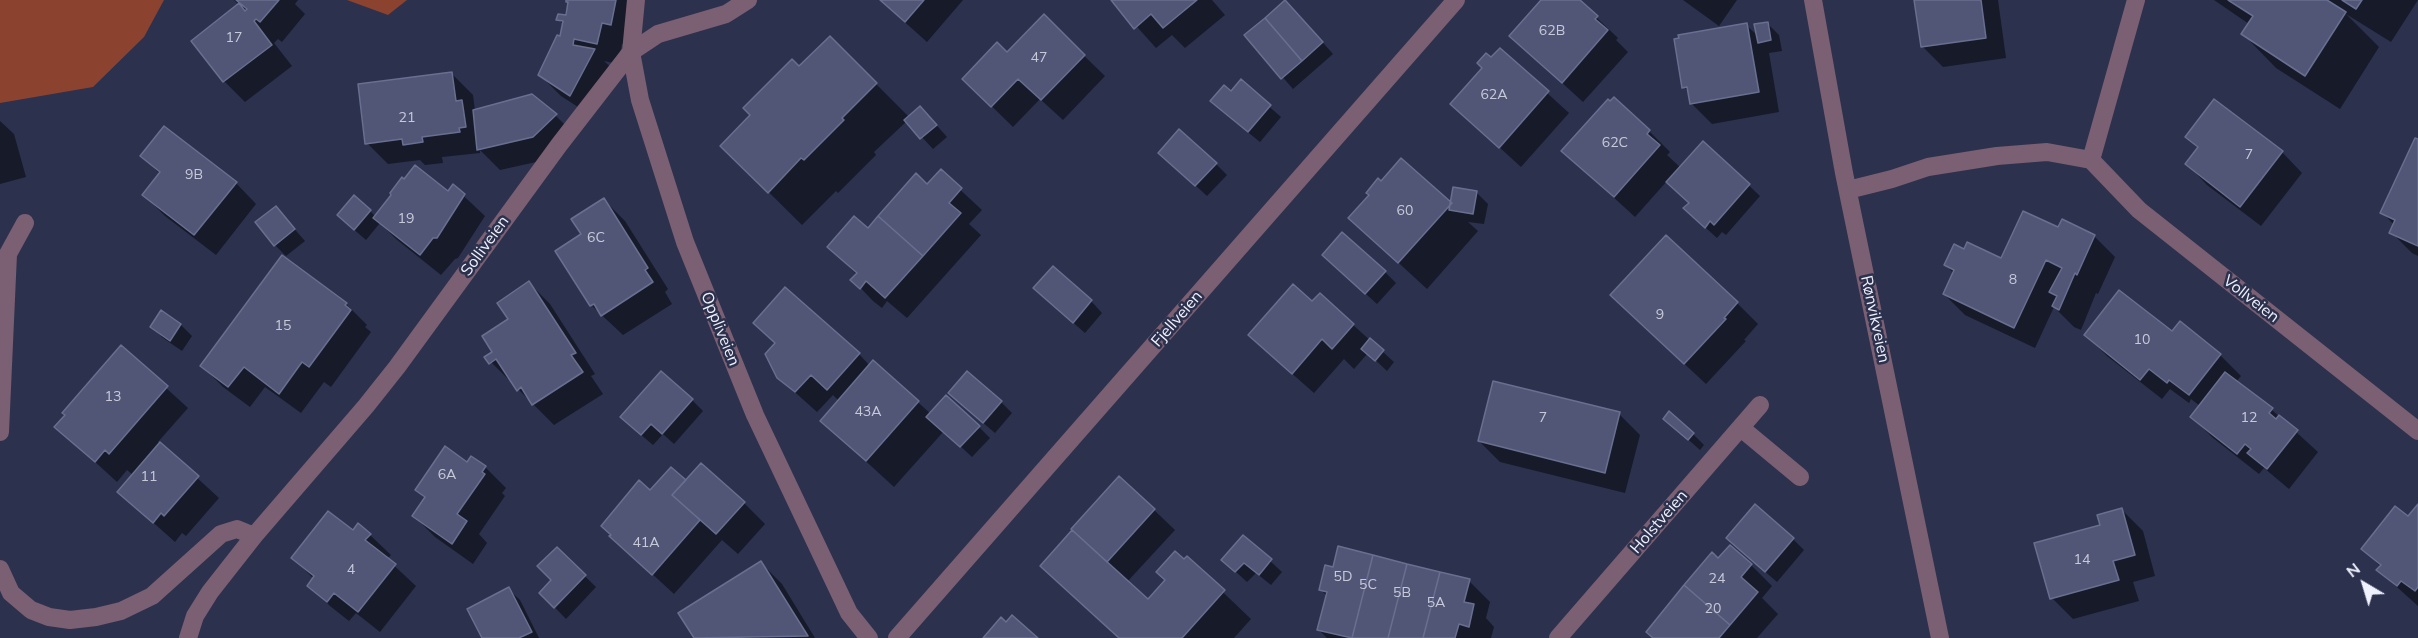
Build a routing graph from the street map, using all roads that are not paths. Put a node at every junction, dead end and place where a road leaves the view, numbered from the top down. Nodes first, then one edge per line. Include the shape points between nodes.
1 (636, 0) edge
2 (748, 0) edge
3 (1456, 0) edge
4 (1813, 0) edge
5 (2136, 0) edge
6 (631, 52) junction
7 (2091, 160) junction
8 (1848, 190) junction
9 (25, 223) dead end
10 (1760, 405) dead end
11 (1741, 428) junction
12 (2418, 431) edge
13 (0, 432) edge
14 (1800, 477) dead end
15 (254, 536) junction
16 (0, 569) edge
17 (188, 638) edge
18 (870, 638) edge
19 (897, 638) edge
20 (1558, 638) edge
21 (1940, 638) edge

1 - 6 street, Oppliveien
2 - 6 street, Solliveien via 726,15 658,34
3 - 19 street, Fjellveien
4 - 8 street, Rønvikveien
5 - 7 street
6 - 15 street, Solliveien via 391,375
6 - 18 street, Oppliveien via 640,100 685,242 755,415 849,613
7 - 8 street via 2048,152 1998,156 1928,167
7 - 12 street, Vollveien via 2139,210
8 - 21 street, Rønvikveien
9 - 13 street via 8,254
10 - 11 street, Holstveien
11 - 14 street
11 - 20 street, Holstveien
15 - 16 street via 237,529 222,534 153,596 121,611 96,617 70,620 31,610 11,593
15 - 17 street, Solliveien via 210,592 195,616

